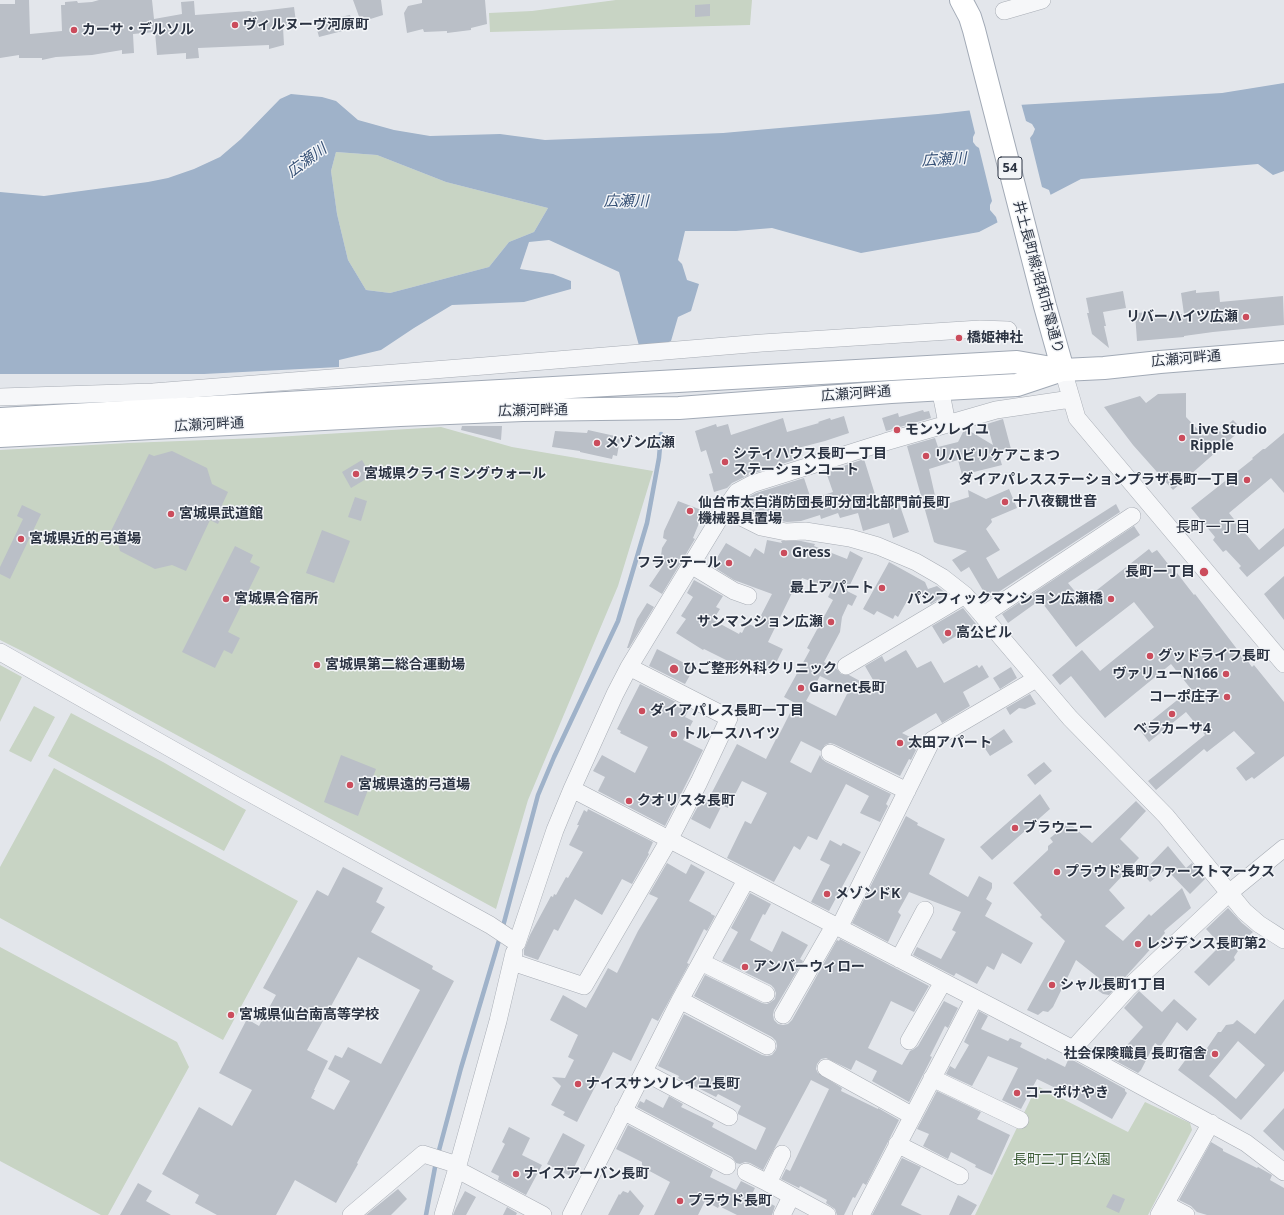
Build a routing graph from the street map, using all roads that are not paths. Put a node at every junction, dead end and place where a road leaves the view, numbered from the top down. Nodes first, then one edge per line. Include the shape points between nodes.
1 (1042, 0) edge
2 (963, 1) edge
3 (1004, 11) dead end
4 (1008, 330) dead end
5 (1284, 352) edge
6 (1063, 370) junction
7 (940, 390) junction
8 (0, 397) edge
9 (1071, 399) junction
10 (0, 419) edge
11 (947, 424) junction
12 (0, 436) edge
13 (725, 509) junction
14 (1132, 516) dead end
15 (691, 565) junction
16 (965, 595) junction
17 (748, 596) dead end
18 (983, 615) junction
19 (0, 652) edge
20 (1284, 664) edge
21 (846, 666) dead end
22 (629, 667) junction
23 (1036, 679) junction
24 (830, 753) dead end
25 (572, 789) junction
26 (907, 791) junction
27 (669, 840) junction
28 (1284, 848) edge
29 (746, 880) junction
30 (1229, 893) junction
31 (926, 910) dead end
32 (836, 927) junction
33 (1284, 940) edge
34 (514, 941) junction
35 (899, 959) junction
36 (512, 962) junction
37 (701, 962) junction
38 (943, 982) junction
39 (766, 994) dead end
40 (974, 998) junction
41 (680, 1000) junction
42 (783, 1015) dead end
43 (909, 1041) dead end
44 (767, 1046) dead end
45 (1073, 1049) junction
46 (826, 1068) dead end
47 (644, 1072) junction
48 (932, 1078) junction
49 (623, 1112) junction
50 (913, 1116) junction
51 (729, 1117) dead end
52 (1020, 1120) dead end
53 (1211, 1123) junction
54 (897, 1144) junction
55 (782, 1154) dead end
56 (454, 1165) junction
57 (727, 1166) dead end
58 (746, 1172) dead end
59 (1284, 1172) edge
60 (960, 1176) dead end
61 (768, 1183) junction
62 (791, 1197) junction
63 (1162, 1210) edge
64 (351, 1215) edge
65 (443, 1215) edge
66 (543, 1215) edge
67 (571, 1215) edge
68 (782, 1215) edge
69 (827, 1215) edge
70 (861, 1215) edge
71 (1186, 1215) edge

1 - 3 street
2 - 6 main road, 井土長町線;昭和市電通り / 54 via 974,30
4 - 8 street via 980,329 762,343 153,392
5 - 6 main road, 広瀬河畔通
6 - 7 main road, 広瀬河畔通 via 1017,385
6 - 9 street
6 - 10 main road, 広瀬河畔通 via 1017,362
7 - 11 street
7 - 12 main road, 広瀬河畔通 via 679,408 400,415
9 - 11 street via 996,410
9 - 20 street via 1076,418 1084,428
11 - 13 street via 752,484 737,492
13 - 15 street
13 - 16 street via 761,527 850,538 878,546 916,562 942,577
14 - 18 street
15 - 17 street via 734,591
15 - 22 street
16 - 18 street
16 - 21 street
18 - 23 street
19 - 34 street via 490,925
22 - 25 street
22 - 27 street via 729,718
23 - 26 street via 932,740
23 - 30 street via 1070,718 1166,816
24 - 26 street
25 - 27 street
25 - 34 street
26 - 32 street
27 - 29 street
27 - 36 street via 584,986
28 - 30 street
29 - 32 street
29 - 37 street
30 - 33 street via 1259,924
30 - 45 street via 1128,988
31 - 35 street
32 - 35 street
32 - 42 street
34 - 36 street
35 - 38 street
36 - 56 street via 498,1021
37 - 39 street
37 - 41 street
38 - 40 street
38 - 43 street
40 - 45 street
40 - 48 street
41 - 44 street
41 - 47 street
45 - 53 street
46 - 50 street
47 - 49 street
47 - 51 street
48 - 50 street
48 - 52 street
49 - 57 street
49 - 67 street
50 - 54 street
53 - 59 street via 1246,1143
53 - 63 street
54 - 60 street
54 - 70 street
55 - 61 street
56 - 64 street via 423,1154
56 - 65 street
56 - 66 street
58 - 61 street
61 - 62 street
62 - 68 street
62 - 69 street
63 - 71 street

